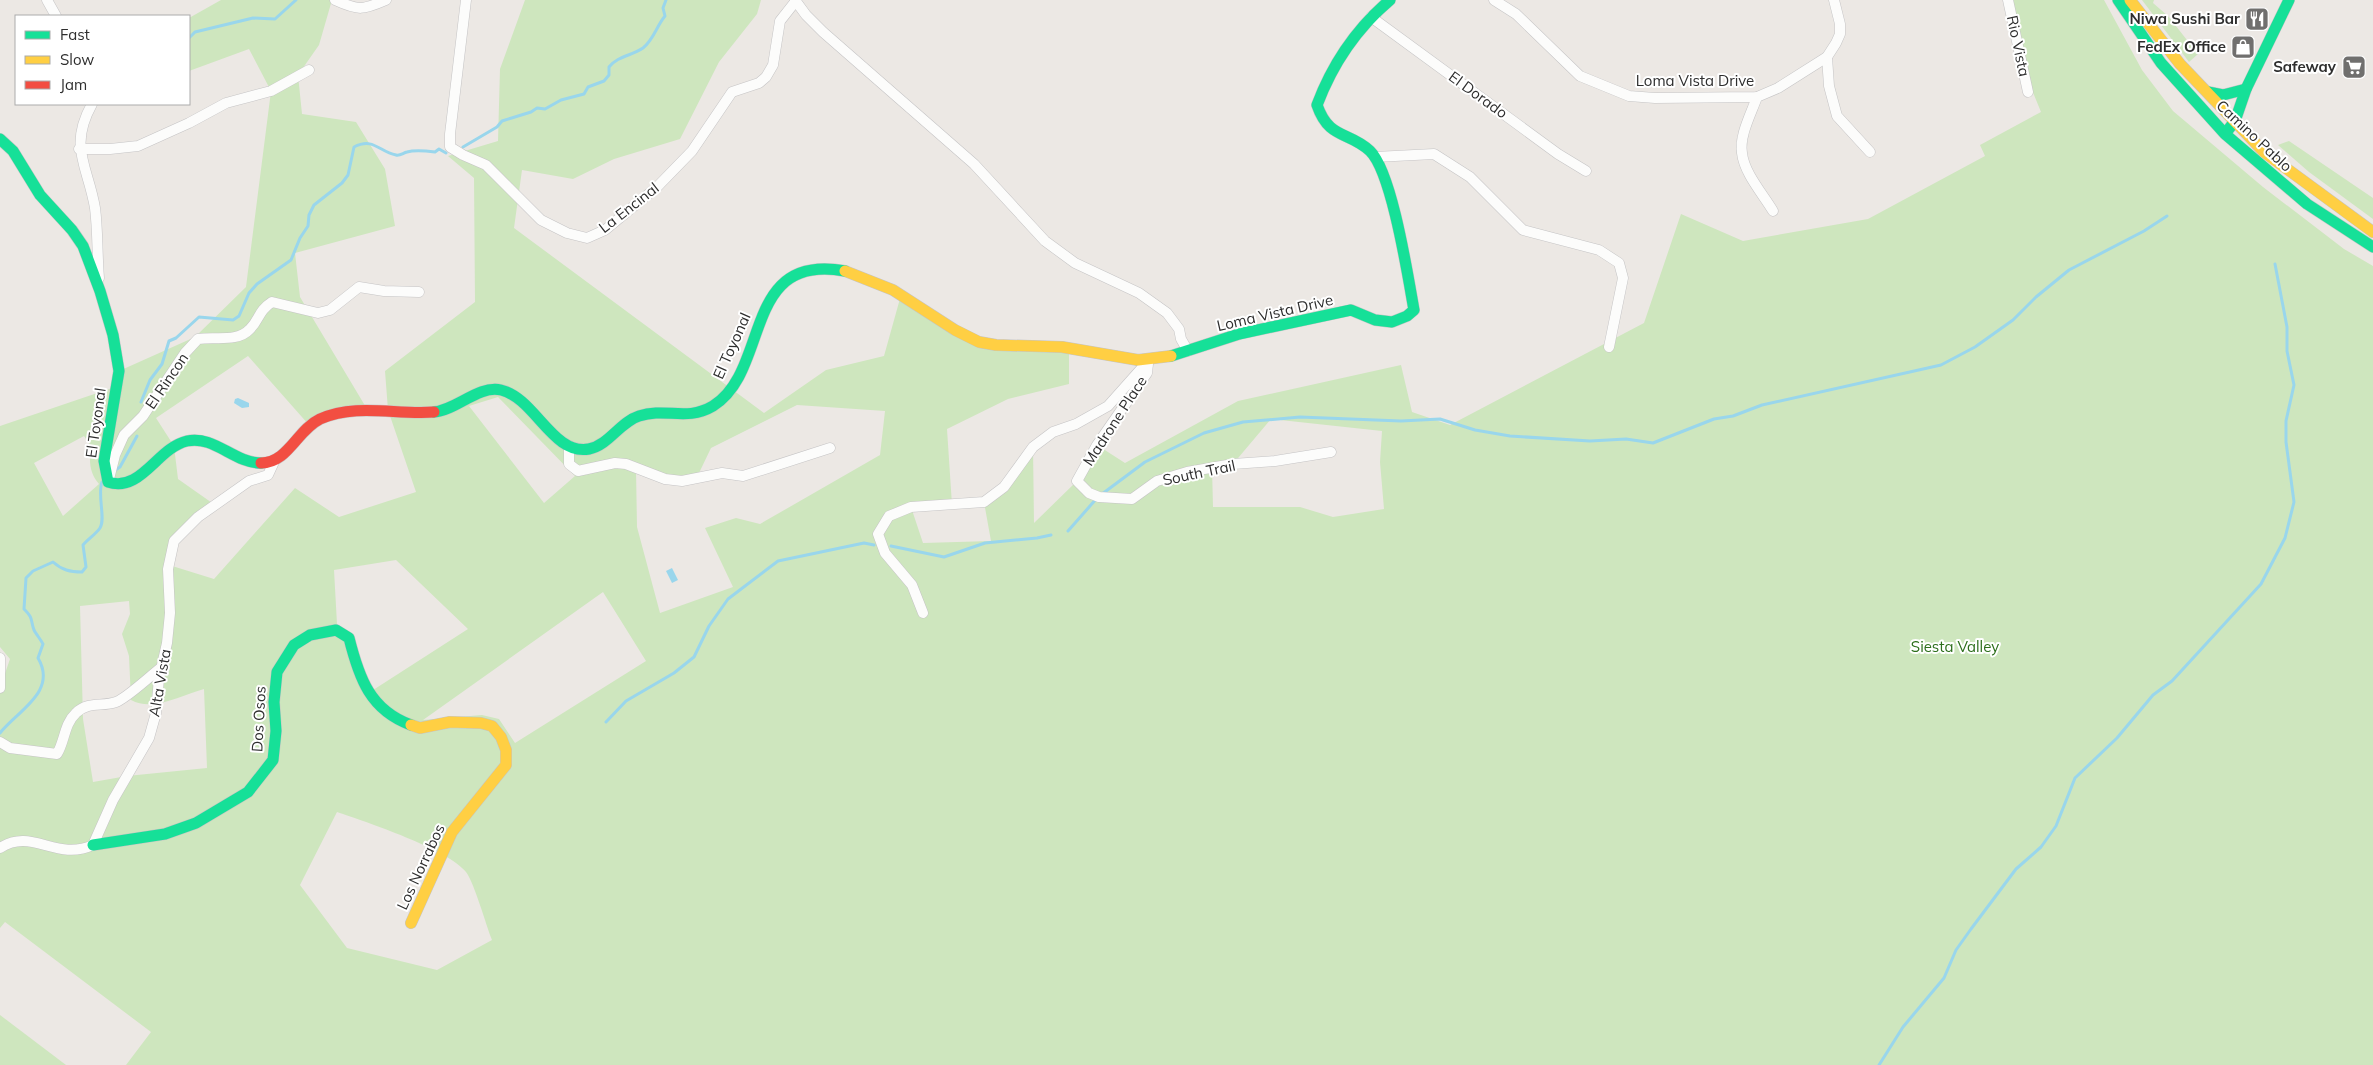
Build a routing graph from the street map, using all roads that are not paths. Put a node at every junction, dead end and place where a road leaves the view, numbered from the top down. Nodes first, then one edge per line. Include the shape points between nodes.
1 (46, 0) edge
2 (335, 0) edge
3 (386, 0) edge
4 (466, 0) edge
5 (1390, 0) edge
6 (1494, 0) edge
7 (1834, 0) edge
8 (2008, 0) edge
9 (2118, 0) edge
10 (2130, 0) edge
11 (2289, 0) edge
12 (795, 1) edge
13 (55, 15) edge
14 (1371, 17) junction
15 (1827, 57) junction
16 (308, 70) dead end
17 (2246, 89) junction
18 (2028, 92) dead end
19 (2208, 92) junction
20 (1757, 97) junction
21 (91, 105) edge
22 (2235, 121) junction
23 (2225, 134) junction
24 (0, 140) edge
25 (79, 149) junction
26 (1870, 152) dead end
27 (1374, 157) junction
28 (1586, 171) dead end
29 (1773, 211) dead end
30 (2373, 232) edge
31 (2373, 246) edge
32 (100, 291) junction
33 (419, 292) dead end
34 (1609, 347) dead end
35 (1188, 351) junction
36 (1149, 360) junction
37 (569, 446) junction
38 (830, 448) dead end
39 (1331, 452) dead end
40 (274, 462) junction
41 (1077, 481) joint
42 (108, 482) junction
43 (923, 613) dead end
44 (0, 658) edge
45 (162, 667) junction
46 (0, 688) edge
47 (492, 726) joint
48 (0, 742) edge
49 (93, 845) junction
50 (0, 848) edge
51 (412, 923) dead end

1 - 13 street
2 - 3 street via 366,9
4 - 12 street, La Encinal via 450,147 486,165 541,220 587,238 605,230 657,187 692,151 732,92 759,83 766,77 773,65 780,22
5 - 14 street, Loma Vista Drive
6 - 20 street, Loma Vista Drive via 1516,14 1580,76 1629,96
7 - 15 street, Loma Vista Drive via 1840,34
8 - 18 street, Rio Vista
9 - 23 street, Camino Pablo via 2161,64
10 - 19 street, Camino Pablo via 2180,64
11 - 17 street
12 - 35 street via 823,32 974,164 1045,241 1075,263 1139,293 1167,313 1179,329
14 - 27 street, Loma Vista Drive via 1333,68 1318,105 1322,120 1329,127 1362,145
14 - 28 street, El Dorado
15 - 20 street, Loma Vista Drive via 1778,88
15 - 26 street via 1829,86 1837,116
16 - 25 street via 271,91 226,103 189,124 138,146 110,150
17 - 19 street via 2224,95
17 - 22 street
19 - 22 street, Camino Pablo
20 - 29 street via 1742,153 1746,166
21 - 25 street via 84,118
22 - 23 street
22 - 30 street, Camino Pablo via 2264,152
23 - 31 street, Camino Pablo via 2307,204
24 - 32 street, El Toyonal via 14,151 40,195 83,246
25 - 32 street via 95,209
27 - 34 street via 1434,154 1470,177 1523,230 1599,250 1619,263 1622,288
27 - 35 street, Loma Vista Drive via 1381,168 1397,223 1414,310 1407,317 1386,322 1368,320 1351,310 1241,334
32 - 42 street, El Toyonal via 119,371 104,461
33 - 42 street, El Rincon via 359,287 330,310 318,313 272,302 262,309 250,330 240,337 198,339 184,353 143,416 124,435
35 - 36 street, El Toyonal
36 - 37 street, El Toyonal via 1069,348 980,342 893,290 840,271 810,270 793,277 773,297 754,331 738,375 714,406 700,413 682,416 638,416 594,449
36 - 41 street, Madrone Place via 1146,372
36 - 43 street via 1108,406 1076,424 1053,432 1034,447 1004,487 984,502 911,507 889,516 878,534 885,552 912,584
37 - 38 street via 570,464 578,471 615,463 626,464 665,479 682,481 722,473 743,476
37 - 40 street via 518,396 493,389 440,411 367,409 326,416 309,425 283,457
39 - 41 street, South Trail via 1187,472 1157,481 1132,499 1089,493
40 - 42 street via 258,464 248,461 200,439 162,453 128,484 115,486
40 - 45 street, Alta Vista via 268,475 249,481 198,516 174,541 168,569 170,613
44 - 46 street
45 - 48 street via 116,702 88,705 74,714 57,754 10,748
45 - 49 street, Alta Vista via 149,738
47 - 49 street, Dos Osos via 450,722 420,728 398,720 380,708 357,671 349,638 336,630 310,635 294,645 277,672 273,760 248,792 196,822 165,834
47 - 51 street, Los Norrabos via 506,750 506,765 452,832
49 - 50 street via 81,850 56,850 20,840

